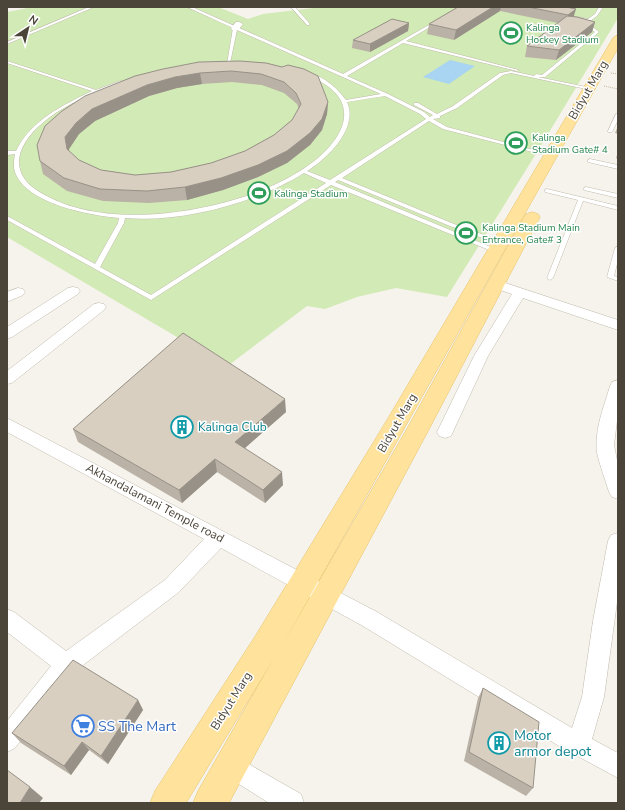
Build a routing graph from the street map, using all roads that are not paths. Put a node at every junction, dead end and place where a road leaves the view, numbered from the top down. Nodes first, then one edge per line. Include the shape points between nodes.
1 (92, 7) edge
2 (189, 7) edge
3 (202, 7) edge
4 (293, 7) edge
5 (466, 7) edge
6 (601, 7) edge
7 (456, 9) edge
8 (575, 17) edge
9 (442, 19) edge
10 (308, 24) dead end
11 (577, 25) edge
12 (237, 26) junction
13 (618, 38) edge
14 (405, 42) junction
15 (7, 43) edge
16 (7, 62) edge
17 (221, 63) edge
18 (228, 63) junction
19 (234, 63) edge
20 (301, 73) edge
21 (350, 73) junction
22 (343, 76) junction
23 (610, 78) edge
24 (126, 80) edge
25 (96, 91) junction
26 (386, 95) junction
27 (345, 101) junction
28 (436, 115) junction
29 (618, 115) edge
30 (429, 119) junction
31 (610, 131) dead end
32 (546, 150) junction
33 (18, 152) junction
34 (7, 153) edge
35 (590, 161) dead end
36 (618, 167) edge
37 (303, 171) junction
38 (338, 178) junction
39 (331, 182) junction
40 (586, 189) dead end
41 (547, 191) junction
42 (618, 196) edge
43 (581, 199) junction
44 (618, 208) edge
45 (122, 217) junction
46 (7, 218) edge
47 (498, 247) junction
48 (618, 248) edge
49 (96, 268) junction
50 (550, 278) dead end
51 (618, 279) edge
52 (496, 284) junction
53 (73, 291) dead end
54 (520, 292) junction
55 (99, 307) dead end
56 (618, 325) edge
57 (7, 334) edge
58 (7, 379) edge
59 (618, 386) edge
60 (7, 424) edge
61 (445, 432) dead end
62 (618, 492) edge
63 (218, 538) junction
64 (618, 541) edge
65 (303, 583) junction
66 (326, 595) junction
67 (7, 619) edge
68 (66, 664) junction
69 (7, 740) edge
70 (579, 745) junction
71 (231, 766) junction
72 (618, 766) edge
73 (166, 803) edge
74 (210, 803) edge
75 (292, 803) edge

1 - 15 lane
2 - 12 lane
3 - 12 lane
4 - 10 lane
5 - 7 lane
6 - 8 lane via 589,20
9 - 14 lane
11 - 14 lane via 597,32 543,76
12 - 18 lane
12 - 21 lane
12 - 22 lane
13 - 23 main road, Bidyut Marg
14 - 21 lane
16 - 25 lane
17 - 18 lane
18 - 19 lane
20 - 27 lane via 329,85
21 - 22 lane
21 - 28 lane
22 - 26 lane
23 - 28 lane via 510,72 502,74 454,107
23 - 32 main road, Bidyut Marg
23 - 41 main road, Bidyut Marg
24 - 25 lane
25 - 33 lane via 67,105 41,122 26,136
26 - 27 lane
26 - 30 lane
27 - 37 lane via 349,114 343,130 332,147
28 - 30 lane
28 - 32 lane via 443,121 462,128
29 - 31 lane
30 - 32 lane via 445,128
30 - 38 lane
32 - 47 main road, Bidyut Marg
33 - 34 lane
33 - 45 lane via 16,166 24,183 41,196 63,206 89,213
35 - 36 lane
37 - 39 lane
37 - 45 lane via 254,195 218,206 175,214
38 - 39 lane
38 - 47 lane
39 - 47 lane
39 - 49 lane via 151,298
40 - 42 lane
41 - 43 lane
41 - 52 main road, Bidyut Marg
43 - 44 lane
43 - 50 lane
45 - 49 lane
46 - 49 lane
47 - 65 main road, Bidyut Marg
48 - 51 lane via 610,277
52 - 54 street
52 - 66 main road, Bidyut Marg
53 - 57 street
54 - 56 street
54 - 61 street via 481,356
55 - 58 street
59 - 62 street via 609,421 606,454
60 - 63 street, Akhandalamani Temple road
63 - 65 street, Akhandalamani Temple road
63 - 68 street via 172,586
64 - 70 street via 603,621 593,697
65 - 66 street, Akhandalamani Temple road
65 - 73 main road, Bidyut Marg
66 - 70 street, Akhandalamani Temple road
66 - 71 main road, Bidyut Marg
67 - 68 street
68 - 69 street
70 - 72 street, Akhandalamani Temple road
71 - 74 main road, Bidyut Marg
71 - 75 street

